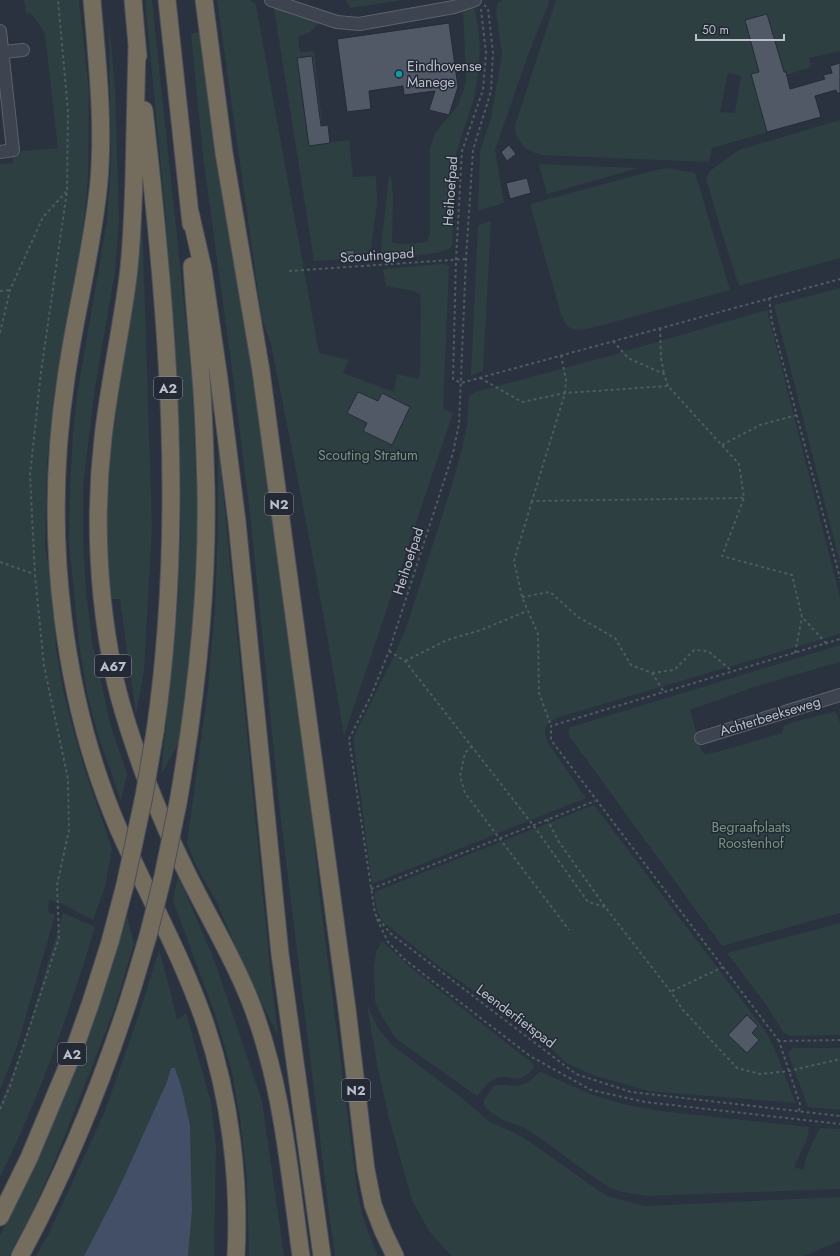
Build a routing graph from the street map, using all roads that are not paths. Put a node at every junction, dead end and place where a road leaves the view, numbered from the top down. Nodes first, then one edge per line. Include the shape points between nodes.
1 (92, 0) edge
2 (133, 0) edge
3 (167, 0) edge
4 (204, 0) edge
5 (271, 0) edge
6 (479, 3) edge
7 (0, 31) edge
8 (137, 45) junction
9 (23, 50) dead end
10 (3, 52) junction
11 (0, 152) edge
12 (190, 212) junction
13 (840, 695) edge
14 (701, 738) dead end
15 (0, 1217) edge
16 (20, 1256) edge
17 (236, 1256) edge
18 (301, 1256) edge
19 (322, 1256) edge
20 (395, 1256) edge

1 - 17 highway via 98,88 99,165 92,230 66,378 57,459 57,558 62,609 76,697 100,781 119,830 182,965 212,1046 226,1103 233,1154
2 - 8 highway, A2
3 - 12 highway, A2
4 - 20 highway, N2 via 224,153 262,378 366,1170 373,1206
5 - 6 street via 337,22 359,24
7 - 10 street
8 - 15 highway, A2, bridge via 164,306 172,456 172,527 162,686 144,796 108,950 73,1053 29,1158
8 - 18 highway, A67 via 130,255 103,437 98,493 100,578 107,635 123,711 159,813 185,871 232,959 250,1000 264,1043 276,1087 285,1138
9 - 10 street
10 - 11 street via 13,150
12 - 16 highway, A2, bridge via 205,454 206,529 203,612 188,745 163,876 124,1014 60,1177
12 - 19 highway via 203,269 220,386 237,522 280,954
13 - 14 street, Achterbeekseweg

